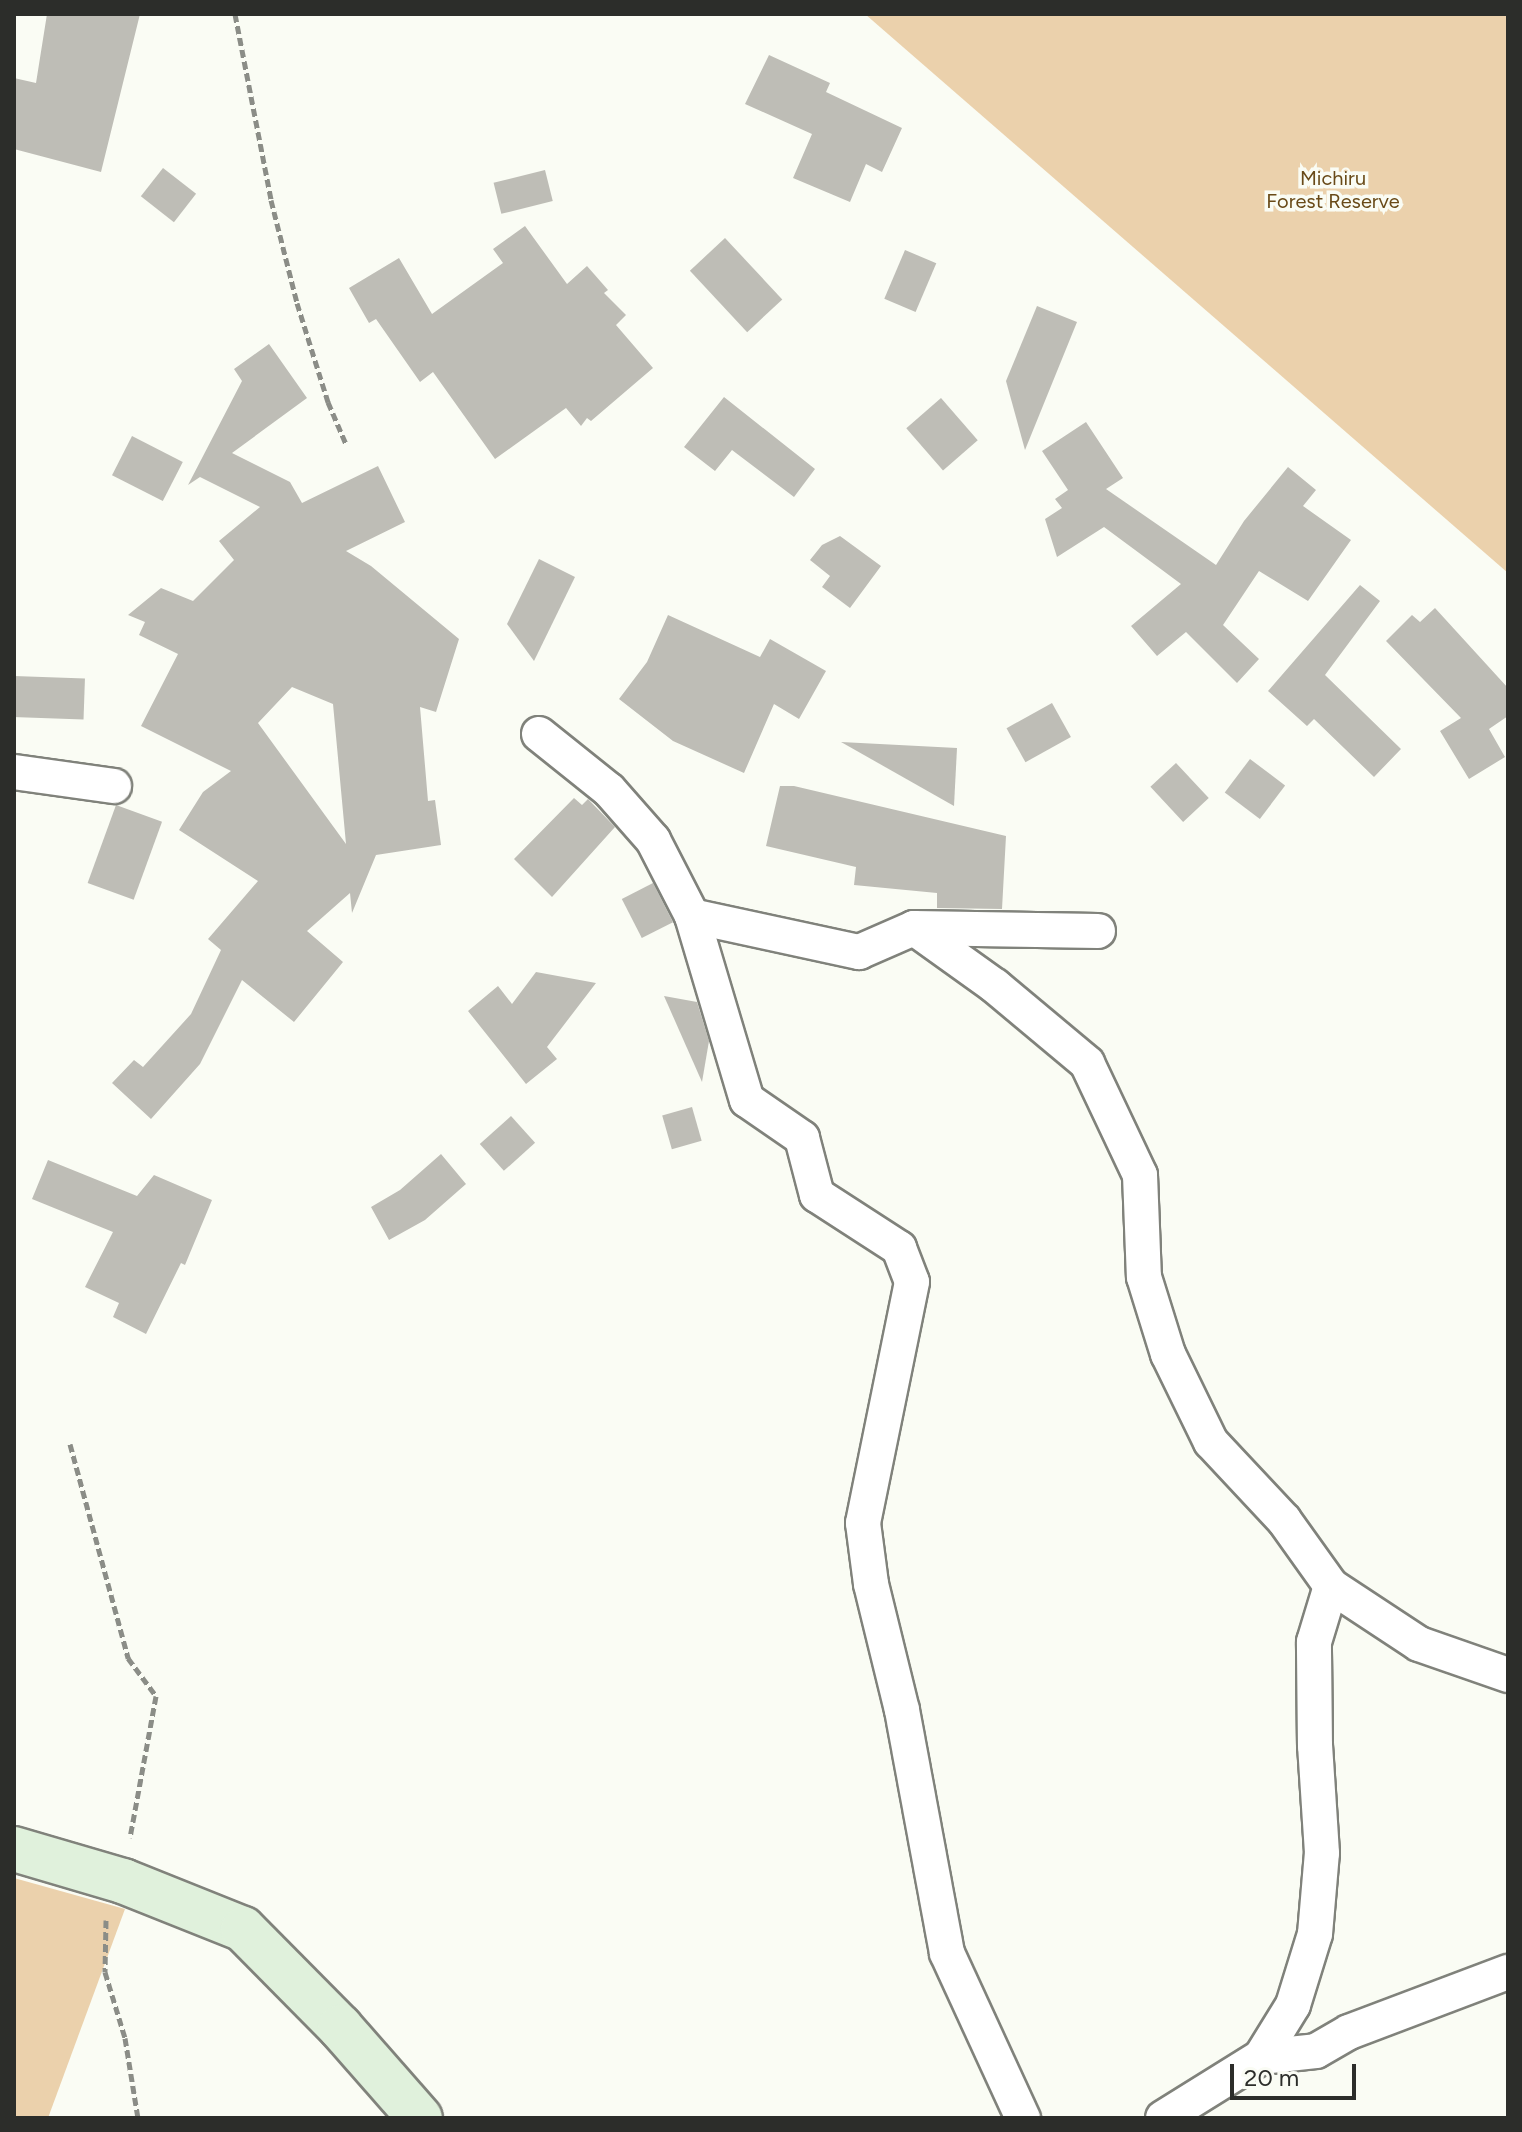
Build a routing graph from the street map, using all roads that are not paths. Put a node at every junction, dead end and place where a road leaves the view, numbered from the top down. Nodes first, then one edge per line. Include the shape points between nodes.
1 (539, 734) dead end
2 (14, 772) edge
3 (114, 786) dead end
4 (692, 916) junction
5 (914, 928) junction
6 (1098, 931) dead end
7 (1331, 1586) junction
8 (1508, 1675) edge
9 (14, 1849) edge
10 (1508, 1972) edge
11 (1261, 2057) junction
12 (420, 2118) edge
13 (1023, 2118) edge
14 (1163, 2118) edge

1 - 4 street via 609,790 653,840
2 - 3 street
4 - 5 street via 859,952
4 - 13 street via 747,1100 802,1138 817,1195 899,1248 912,1282 863,1523 871,1584 902,1710 947,1953
5 - 6 street
5 - 7 street via 995,986 1087,1063 1140,1175 1144,1277 1168,1354 1211,1442 1284,1520
7 - 8 street via 1419,1644
7 - 11 street via 1314,1642 1322,1853 1315,1934 1293,2005
9 - 12 street via 123,1881 243,1929
10 - 11 street via 1349,2032 1316,2051
11 - 14 street

